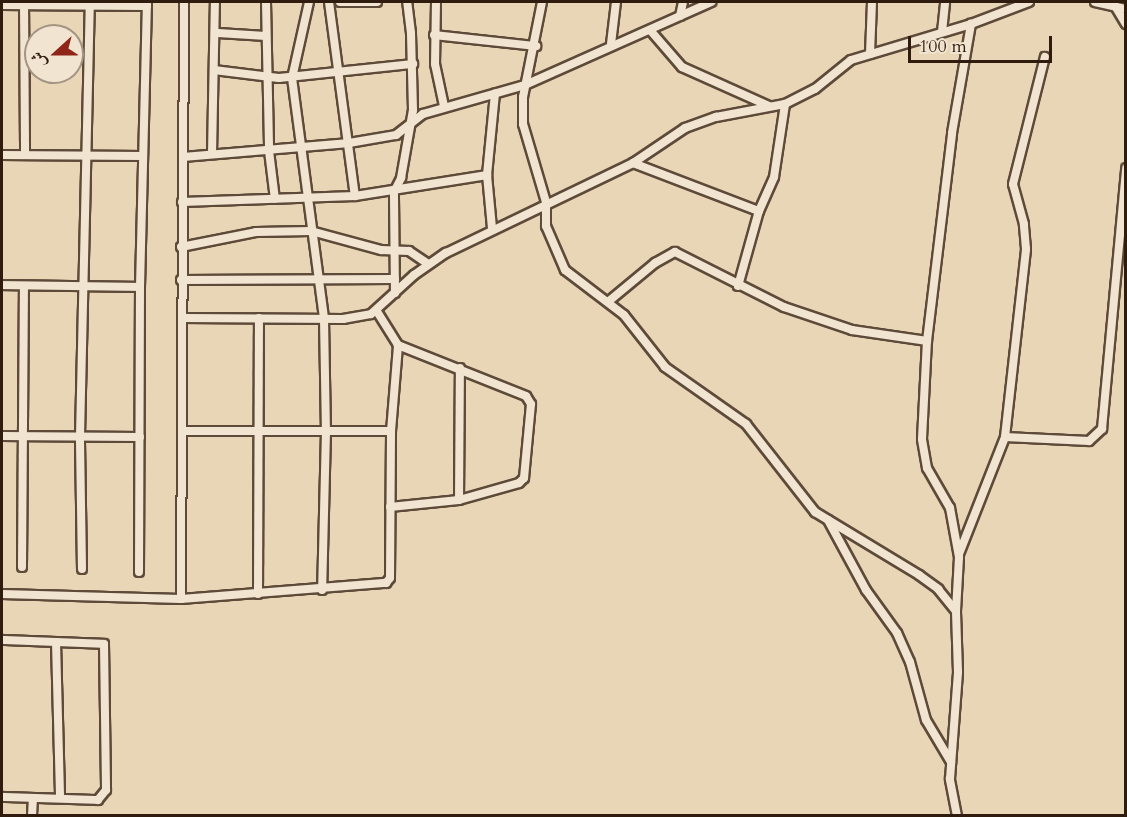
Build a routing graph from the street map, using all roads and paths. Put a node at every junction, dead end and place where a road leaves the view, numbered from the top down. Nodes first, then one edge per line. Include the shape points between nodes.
1 (184, 2) edge
2 (215, 2) edge
3 (266, 2) edge
4 (309, 2) edge
5 (329, 2) edge
6 (340, 2) edge
7 (377, 2) edge
8 (406, 2) edge
9 (436, 2) edge
10 (542, 2) edge
11 (616, 2) edge
12 (683, 2) edge
13 (711, 2) edge
14 (872, 2) edge
15 (945, 2) edge
16 (1029, 2) edge
17 (1095, 2) edge
18 (24, 3) edge
19 (90, 4) edge
20 (147, 4) edge
21 (2, 5) edge
22 (1115, 6) junction
23 (1125, 9) edge
24 (680, 16) junction
25 (971, 24) junction
26 (1125, 24) edge
27 (650, 30) junction
28 (942, 32) junction
29 (218, 33) junction
30 (434, 35) junction
31 (266, 36) junction
32 (611, 44) junction
33 (536, 45) junction
34 (870, 54) junction
35 (1045, 57) dead end
36 (413, 64) junction
37 (214, 70) junction
38 (338, 73) junction
39 (266, 77) junction
40 (292, 78) junction
41 (525, 85) junction
42 (495, 93) junction
43 (785, 104) junction
44 (444, 106) junction
45 (769, 106) junction
46 (408, 128) junction
47 (349, 143) junction
48 (299, 147) junction
49 (269, 150) junction
50 (85, 153) junction
51 (212, 154) junction
52 (25, 155) junction
53 (2, 156) edge
54 (143, 156) junction
55 (183, 157) junction
56 (633, 163) junction
57 (1125, 168) edge
58 (487, 175) junction
59 (394, 192) junction
60 (355, 196) junction
61 (275, 199) junction
62 (307, 199) junction
63 (182, 202) junction
64 (546, 202) junction
65 (759, 211) junction
66 (492, 228) junction
67 (311, 231) junction
68 (181, 247) junction
69 (394, 251) junction
70 (428, 264) junction
71 (395, 279) junction
72 (181, 280) junction
73 (317, 282) junction
74 (2, 285) edge
75 (24, 286) junction
76 (140, 286) junction
77 (738, 286) junction
78 (85, 287) junction
79 (395, 293) junction
80 (609, 301) junction
81 (377, 311) junction
82 (183, 318) junction
83 (259, 318) junction
84 (324, 319) junction
85 (927, 341) junction
86 (398, 345) junction
87 (460, 368) junction
88 (183, 431) junction
89 (326, 431) junction
90 (391, 431) junction
91 (258, 432) junction
92 (2, 436) edge
93 (22, 436) junction
94 (80, 436) junction
95 (140, 437) junction
96 (1005, 437) junction
97 (459, 500) junction
98 (390, 507) junction
99 (828, 520) junction
100 (959, 554) junction
101 (22, 567) dead end
102 (82, 568) dead end
103 (139, 572) dead end
104 (322, 590) junction
105 (2, 594) edge
106 (258, 594) junction
107 (181, 599) junction
108 (956, 611) junction
109 (2, 640) edge
110 (56, 642) junction
111 (951, 762) junction
112 (2, 797) edge
113 (33, 798) junction
114 (60, 798) junction
115 (33, 816) edge
116 (957, 816) edge

1 - 55 street
2 - 29 street
3 - 31 street
4 - 40 street
5 - 38 street
6 - 7 street
8 - 36 street
9 - 30 street
10 - 33 street
11 - 32 street
12 - 24 street
13 - 24 street
14 - 34 street
15 - 28 street
16 - 25 street
17 - 22 street
18 - 19 street
18 - 21 street
18 - 52 street
19 - 20 street
19 - 50 street
20 - 54 street
22 - 23 street
22 - 26 street
24 - 27 street
25 - 28 street
25 - 85 street via 952,133
27 - 32 street
27 - 45 street via 682,67
28 - 34 street
29 - 31 street
29 - 37 street
30 - 33 street
30 - 44 street via 435,75
31 - 39 street
32 - 41 street
33 - 41 street
34 - 43 street via 837,68 815,89
35 - 96 street via 1013,184 1026,249
36 - 38 street
36 - 46 street via 413,110
37 - 39 street
37 - 51 street
38 - 40 street
38 - 47 street
39 - 40 street
39 - 49 street
40 - 48 street
41 - 42 street
41 - 64 street via 523,124
42 - 44 street
42 - 58 street
43 - 45 street
43 - 65 street via 779,159
44 - 46 street via 423,114
45 - 56 street via 700,122
46 - 47 street via 396,135
46 - 59 street via 401,178
47 - 48 street
47 - 60 street
48 - 49 street
48 - 62 street
49 - 51 street
49 - 61 street
50 - 52 street
50 - 54 street
50 - 78 street
51 - 55 street
52 - 53 street
54 - 76 street
55 - 63 street
56 - 64 street
56 - 65 street
57 - 96 street via 1102,429 1089,441
58 - 59 street
58 - 66 street
59 - 60 street
59 - 69 street
60 - 62 street
61 - 62 street
61 - 63 street
62 - 67 street
63 - 68 street
64 - 66 street
64 - 80 street via 546,226 565,270
65 - 77 street
66 - 70 street
67 - 68 street via 256,232
67 - 69 street
67 - 73 street
68 - 72 street
69 - 70 street via 416,254
69 - 71 street
70 - 79 street
71 - 73 street
71 - 79 street
72 - 73 street
72 - 82 street
73 - 84 street
74 - 75 street
75 - 78 street
75 - 93 street
76 - 78 street
76 - 95 street
77 - 80 street via 675,252 654,263
77 - 85 street via 784,307 852,330
78 - 94 street
79 - 81 street
80 - 99 street via 665,367 727,407 753,430 804,500
81 - 84 street
81 - 86 street
82 - 83 street
82 - 88 street
83 - 84 street
83 - 91 street
84 - 89 street
85 - 100 street via 921,439 927,468 950,508
86 - 87 street
86 - 90 street
87 - 97 street
87 - 97 street via 526,396 531,404 522,481
88 - 91 street
88 - 107 street
89 - 90 street
89 - 91 street
89 - 104 street
90 - 98 street
91 - 106 street
92 - 93 street
93 - 94 street
93 - 101 street
94 - 95 street
94 - 102 street
95 - 103 street
96 - 100 street
97 - 98 street
98 - 104 street via 388,581
99 - 108 street via 919,575 938,589
99 - 111 street via 866,590 897,633 910,662 926,720
100 - 108 street
104 - 106 street
105 - 107 street
106 - 107 street
108 - 111 street via 958,672
109 - 110 street
110 - 114 street
110 - 114 street via 104,645 105,795 98,800
111 - 116 street
112 - 113 street
113 - 114 street
113 - 115 street

